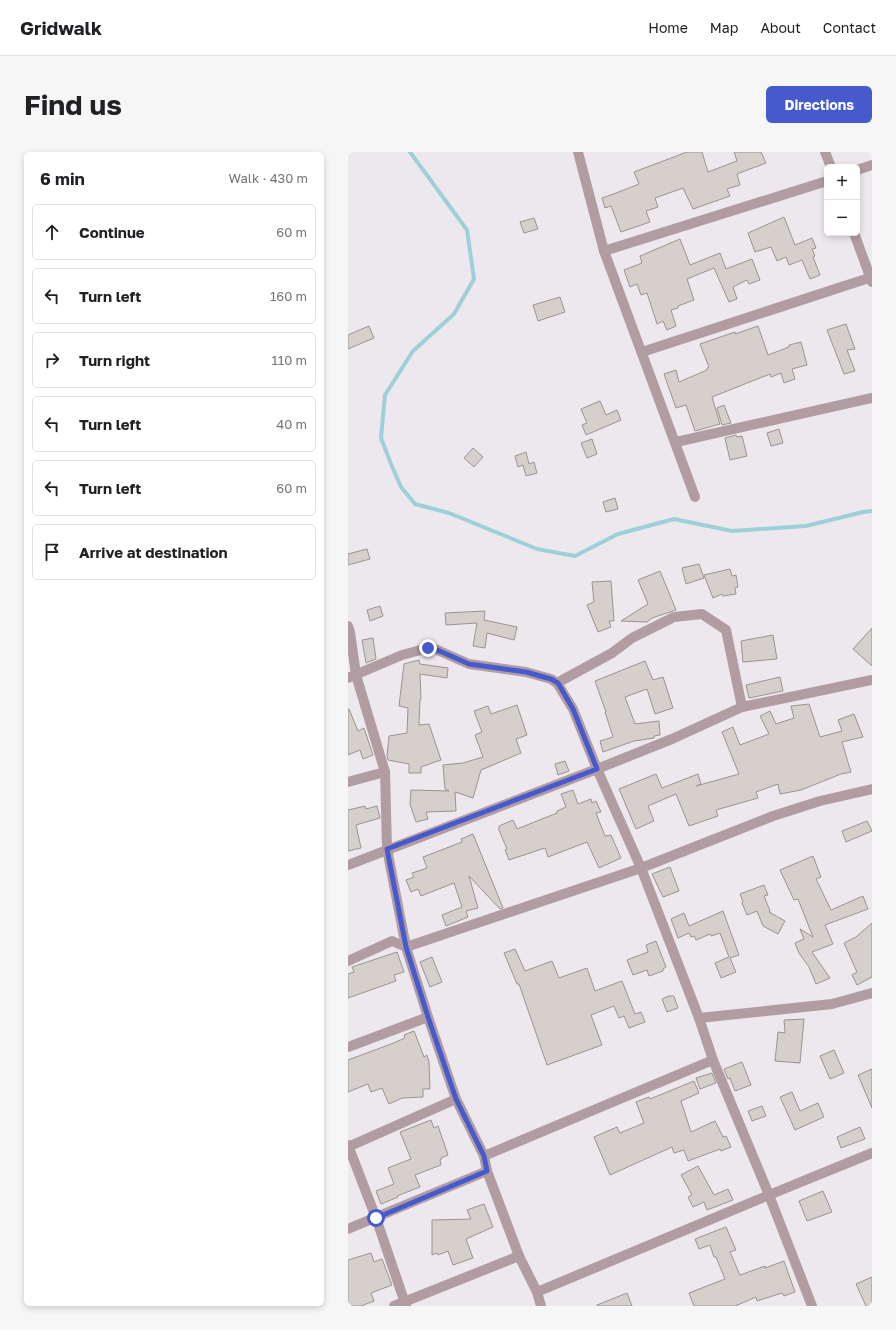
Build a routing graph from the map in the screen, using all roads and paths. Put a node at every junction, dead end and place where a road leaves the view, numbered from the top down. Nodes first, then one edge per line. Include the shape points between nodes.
1 (578, 152) edge
2 (825, 152) edge
3 (830, 164) edge
4 (872, 165) edge
5 (860, 169) edge
6 (824, 182) edge
7 (855, 236) edge
8 (604, 251) junction
9 (871, 279) edge
10 (642, 352) junction
11 (872, 398) edge
12 (676, 442) junction
13 (695, 497) dead end
14 (348, 626) edge
15 (352, 676) edge
16 (872, 680) edge
17 (558, 683) junction
18 (742, 707) junction
19 (597, 769) junction
20 (386, 772) junction
21 (348, 782) edge
22 (872, 789) edge
23 (387, 849) junction
24 (348, 865) edge
25 (641, 868) junction
26 (406, 947) junction
27 (348, 961) edge
28 (872, 993) edge
29 (428, 1017) junction
30 (699, 1018) junction
31 (348, 1047) edge
32 (713, 1060) junction
33 (456, 1099) junction
34 (348, 1146) edge
35 (872, 1153) edge
36 (484, 1156) junction
37 (487, 1171) junction
38 (768, 1195) junction
39 (376, 1218) junction
40 (348, 1229) edge
41 (519, 1256) junction
42 (537, 1292) junction
43 (405, 1304) edge
44 (394, 1306) edge
45 (541, 1306) edge
46 (812, 1306) edge

1 - 8 street
2 - 3 street
4 - 5 street
6 - 8 street
7 - 9 street
8 - 10 street
9 - 10 street
10 - 12 street
11 - 12 street
12 - 13 street
14 - 15 street
15 - 17 street via 402,655 428,648 469,664 526,672
15 - 20 street
16 - 18 street
17 - 18 street via 612,653 632,638 674,617 702,614 726,630
17 - 19 street via 573,709
18 - 19 street
19 - 23 street
19 - 25 street
20 - 21 street
20 - 23 street
22 - 25 street via 820,801 773,816
23 - 24 street
23 - 26 street
25 - 26 street
25 - 30 street
26 - 27 street via 392,941
26 - 29 street
28 - 30 street via 832,1004
29 - 31 street
29 - 33 street
30 - 32 street
32 - 36 street
32 - 38 street
33 - 34 street
33 - 36 street
34 - 39 street
35 - 38 street
36 - 37 street
37 - 39 street
37 - 41 street
38 - 42 street
38 - 46 street
39 - 40 street
39 - 43 street
41 - 42 street
41 - 43 street
42 - 45 street
43 - 44 street

